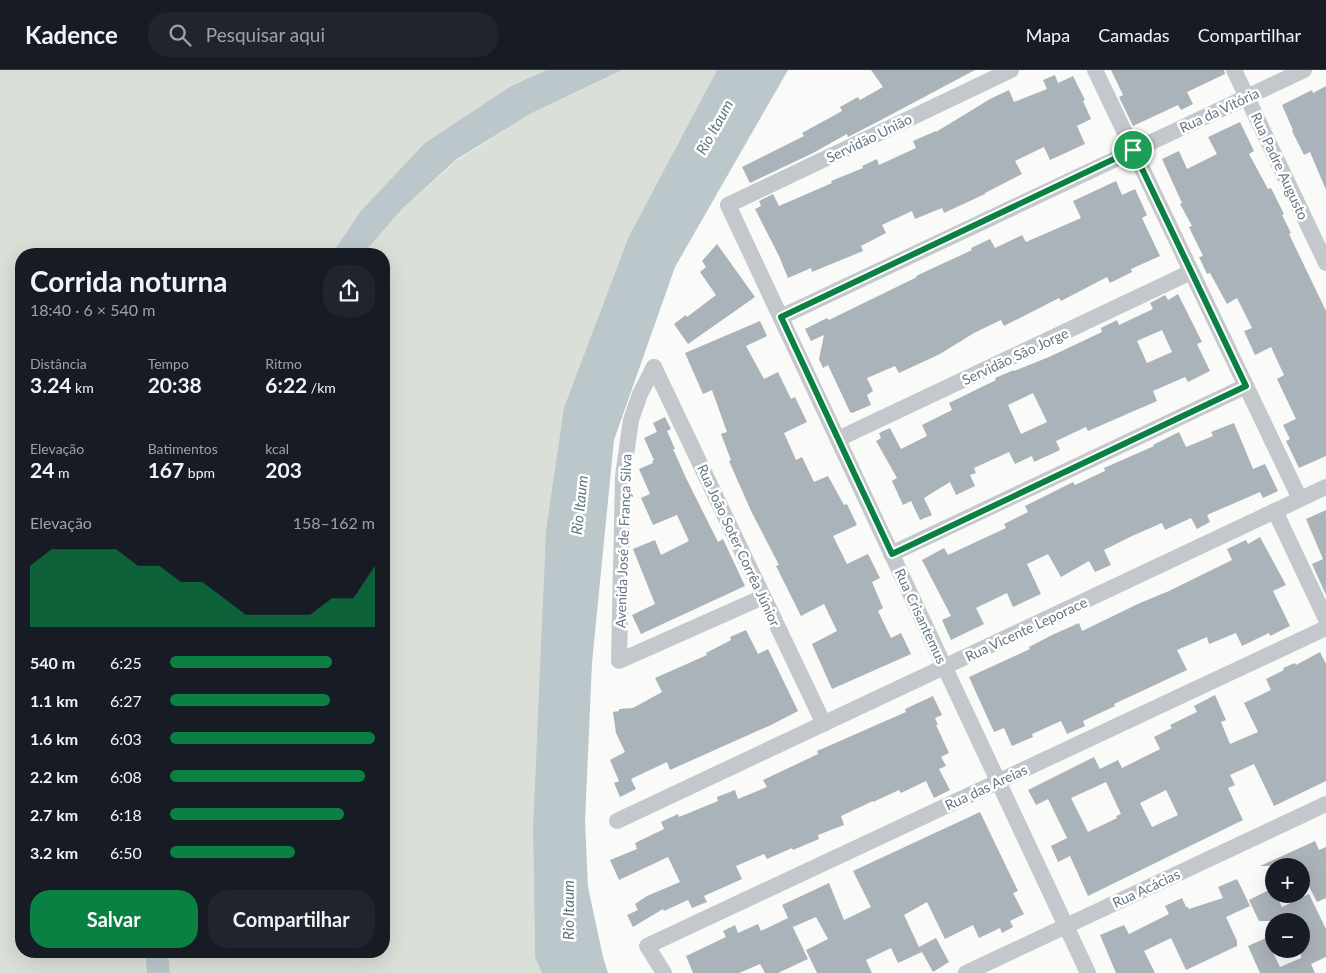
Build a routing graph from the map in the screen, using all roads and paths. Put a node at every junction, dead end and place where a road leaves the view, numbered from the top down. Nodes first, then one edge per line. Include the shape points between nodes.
1 (1011, 70) edge
2 (1095, 70) edge
3 (1234, 70) edge
4 (1304, 70) edge
5 (1247, 97) junction
6 (1133, 150) junction
7 (728, 205) joint
8 (1326, 263) edge
9 (1191, 272) junction
10 (781, 317) junction
11 (654, 367) joint
12 (1246, 386) junction
13 (838, 439) junction
14 (1326, 487) edge
15 (1300, 499) junction
16 (1275, 511) junction
17 (892, 554) junction
18 (763, 597) junction
19 (1326, 619) edge
20 (1326, 628) edge
21 (945, 667) junction
22 (824, 724) junction
23 (998, 782) junction
24 (1326, 804) edge
25 (617, 821) dead end
26 (1066, 926) junction
27 (664, 973) edge
28 (966, 973) edge
29 (1088, 973) edge

1 - 7 street, Servidão União
2 - 6 street
3 - 5 street, Rua Padre Augusto
4 - 5 street, Rua da Vitória
5 - 6 street, Rua da Vitória
5 - 8 street, Rua Padre Augusto
6 - 9 street
6 - 10 street, Rua da Vitória
7 - 10 street, Rua Crisantemus
9 - 12 street
9 - 13 street, Servidão São Jorge
10 - 13 street, Rua Crisantemus
11 - 18 street, Rua João Soter Corrêa Júnior
11 - 18 street, Avenida José de França Silva via 631,420 624,468 619,661
12 - 15 street
12 - 17 street
13 - 17 street, Rua Crisantemus
14 - 15 street, Rua Vicente Leporace
15 - 16 street, Rua Vicente Leporace
16 - 19 street
16 - 21 street, Rua Vicente Leporace
17 - 21 street, Rua Crisantemus
18 - 22 street, Rua João Soter Corrêa Júnior
20 - 23 street, Rua das Areias
21 - 22 street, Rua Vicente Leporace
21 - 23 street, Rua Crisantemus
22 - 25 street, Rua Vicente Leporace
23 - 26 street, Rua Crisantemus
23 - 27 street, Rua das Areias via 647,946
24 - 26 street, Rua Acácias
26 - 28 street, Rua Acácias
26 - 29 street, Rua Crisantemus

